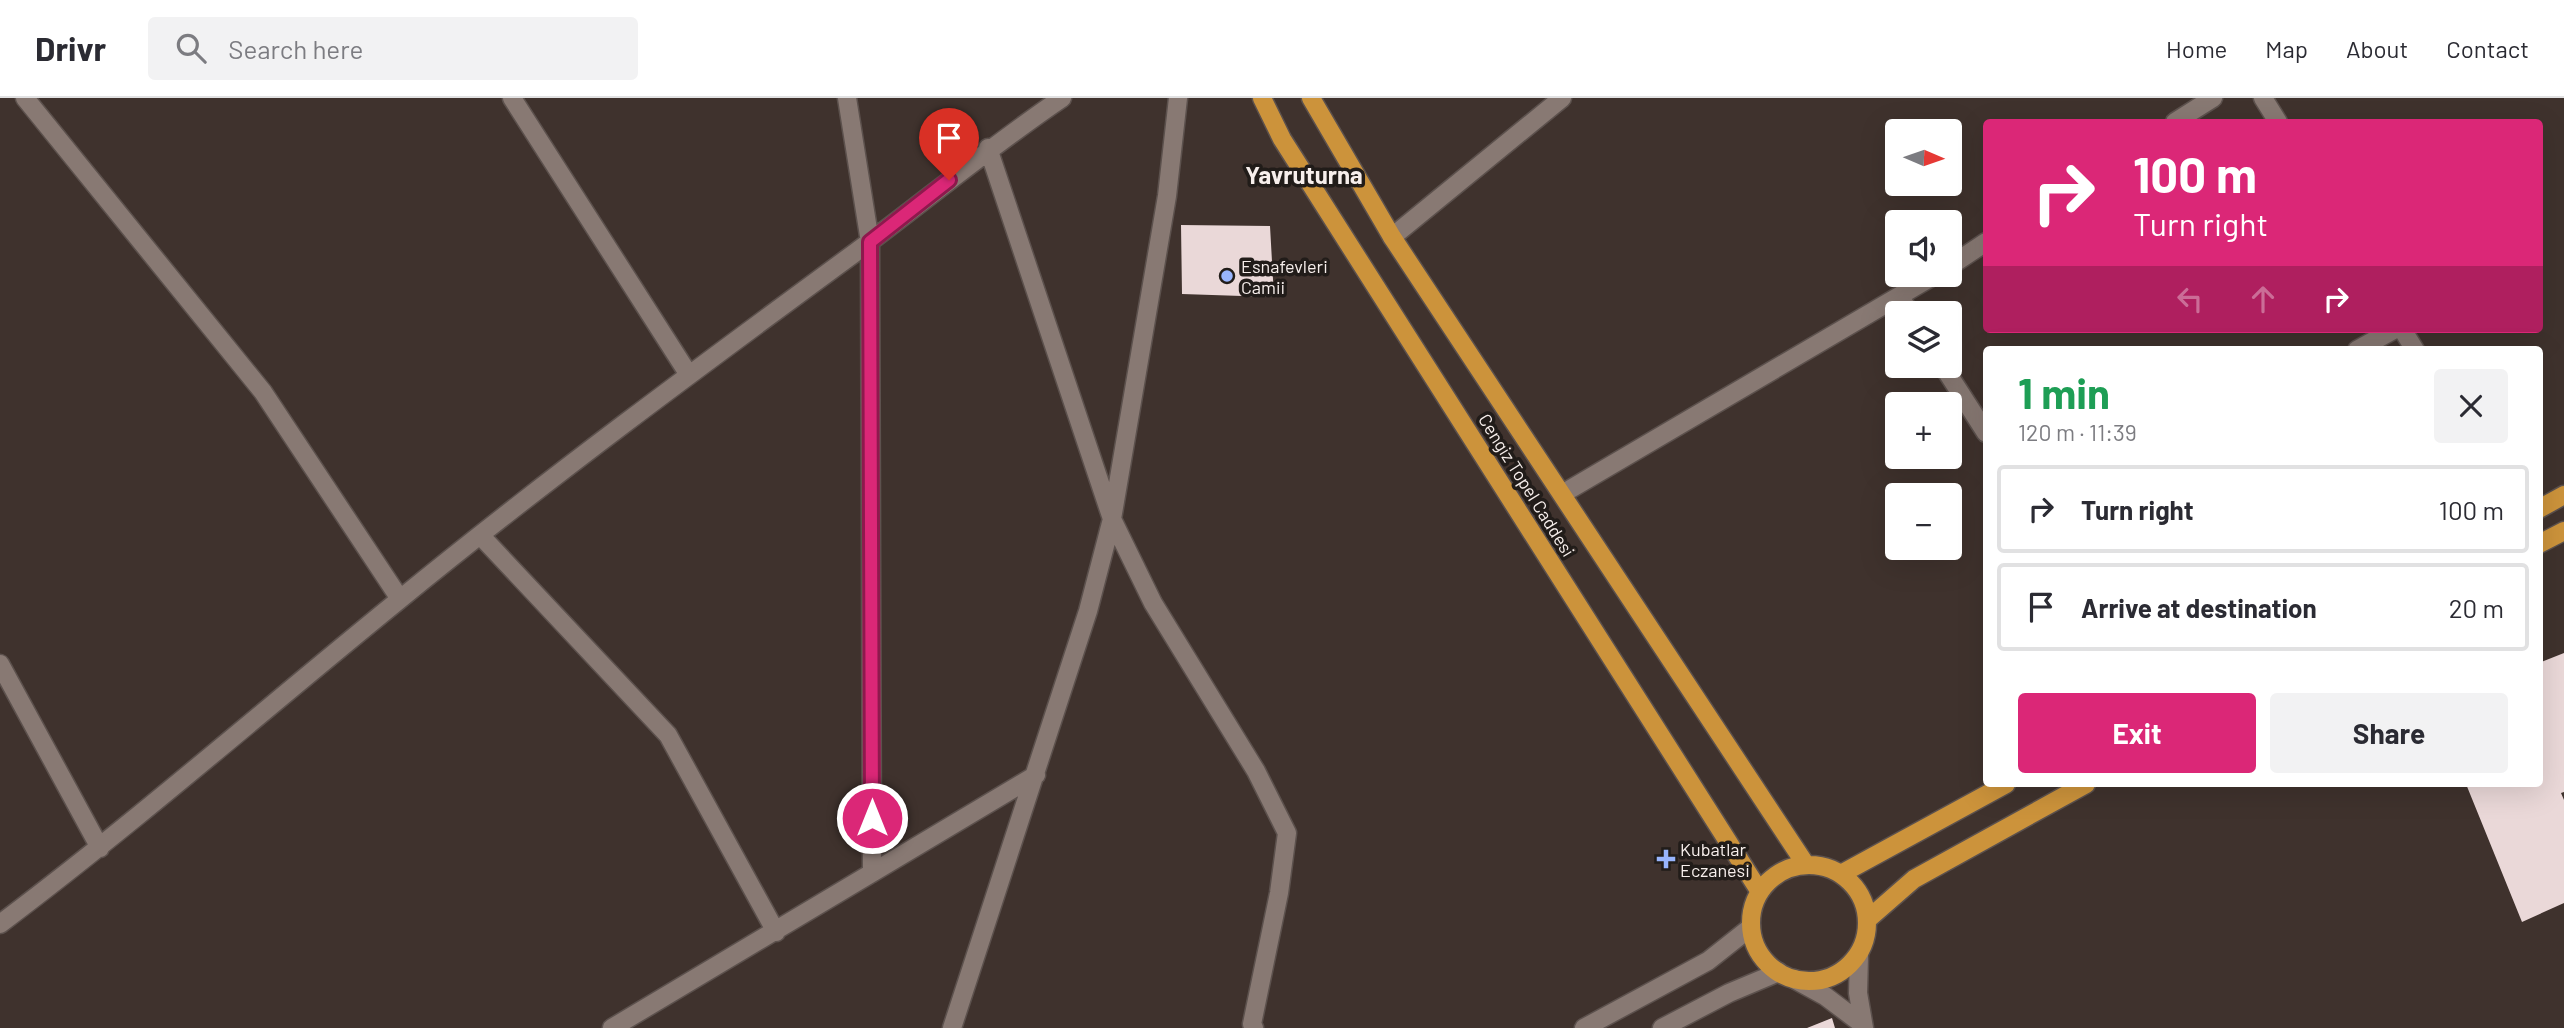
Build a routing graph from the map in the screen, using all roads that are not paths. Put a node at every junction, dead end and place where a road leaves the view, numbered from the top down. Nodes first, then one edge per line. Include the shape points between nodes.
1 (25, 98) edge
2 (512, 98) edge
3 (847, 98) edge
4 (1062, 98) edge
5 (1178, 98) edge
6 (1262, 98) edge
7 (1311, 98) edge
8 (1562, 98) edge
9 (2213, 98) edge
10 (2263, 98) edge
11 (2180, 119) edge
12 (2276, 119) edge
13 (988, 148) junction
14 (1392, 236) junction
15 (870, 242) junction
16 (1983, 244) edge
17 (1962, 258) edge
18 (1916, 287) edge
19 (1900, 297) junction
20 (1902, 301) edge
21 (2388, 333) edge
22 (2364, 346) edge
23 (689, 375) junction
24 (1951, 378) edge
25 (1983, 428) edge
26 (1562, 494) junction
27 (2564, 495) edge
28 (2543, 507) edge
29 (1112, 519) junction
30 (2564, 531) edge
31 (480, 536) junction
32 (2543, 542) edge
33 (400, 599) junction
34 (0, 664) edge
35 (1036, 775) junction
36 (2001, 787) edge
37 (2081, 787) edge
38 (100, 848) junction
39 (1806, 865) junction
40 (872, 873) junction
41 (1841, 874) junction
42 (1760, 892) junction
43 (1867, 920) junction
44 (0, 924) edge
45 (1751, 926) junction
46 (776, 932) junction
47 (1859, 956) junction
48 (1787, 976) junction
49 (1863, 1026) edge
50 (612, 1028) edge
51 (952, 1028) edge
52 (1254, 1028) edge
53 (1584, 1028) edge
54 (1662, 1028) edge

1 - 33 street via 263,392
2 - 23 street
3 - 15 street
4 - 13 street
5 - 29 street via 1167,195
6 - 42 main road, Cengiz Topel Caddesi via 1282,139
7 - 14 main road, Cengiz Topel Caddesi
8 - 14 street
9 - 11 street
10 - 12 street
13 - 15 street
13 - 29 street
14 - 26 main road, Cengiz Topel Caddesi
15 - 23 street
15 - 40 street
16 - 17 street
18 - 19 street
19 - 20 street
19 - 26 street
21 - 22 street
23 - 31 street
24 - 25 street
26 - 39 main road, Cengiz Topel Caddesi
27 - 28 main road
29 - 35 street
29 - 52 street via 1153,603 1256,771 1287,833
30 - 32 main road
31 - 33 street
31 - 46 street via 668,735
33 - 38 street
34 - 38 street
35 - 40 street
35 - 51 street
36 - 41 main road
37 - 43 main road via 1914,879
38 - 44 street
39 - 41 main road
39 - 42 main road via 1788,869
40 - 46 street
41 - 43 main road via 1864,902
42 - 45 main road
43 - 47 main road
45 - 48 main road via 1764,960
45 - 53 street via 1708,961
46 - 50 street
47 - 48 main road via 1830,978 1812,982
47 - 49 street
48 - 49 street via 1825,996
48 - 54 street via 1729,992

